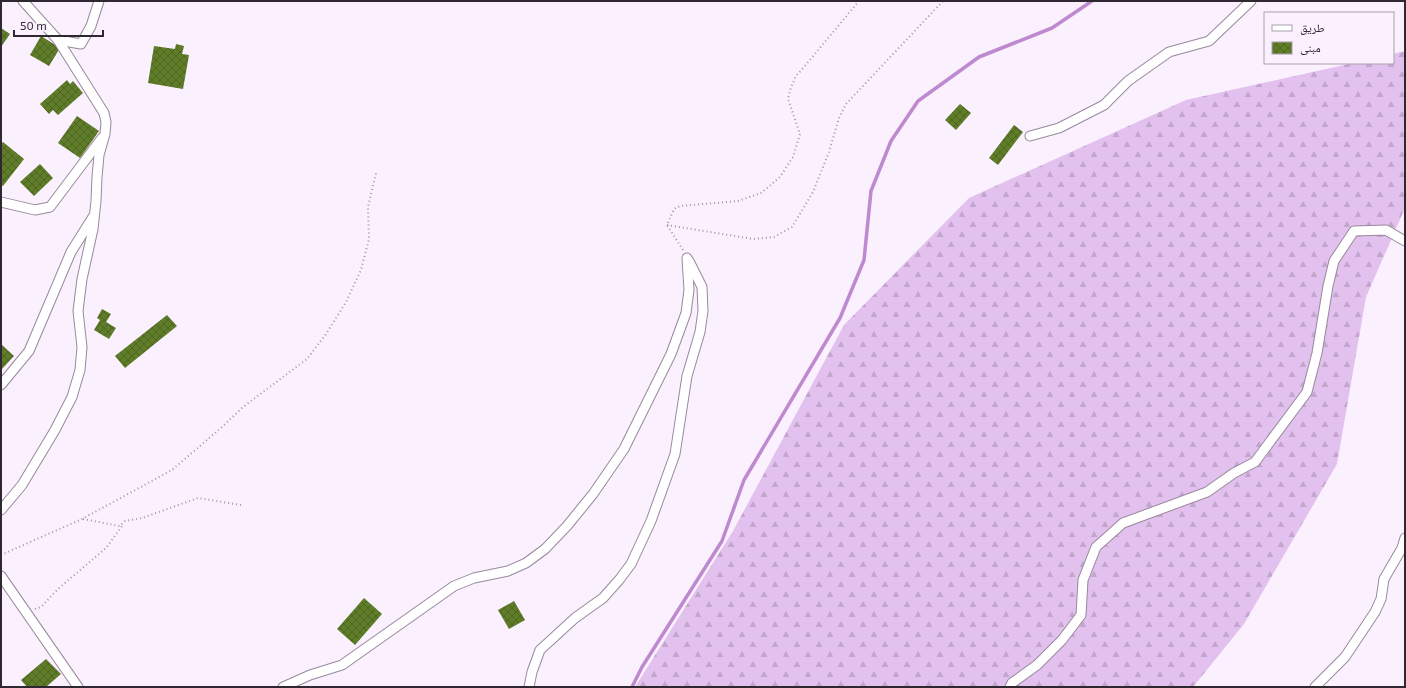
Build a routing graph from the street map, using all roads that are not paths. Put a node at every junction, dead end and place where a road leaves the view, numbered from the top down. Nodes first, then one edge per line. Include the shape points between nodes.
1 (23, 1) edge
2 (99, 1) edge
3 (1251, 1) edge
4 (58, 40) junction
5 (105, 134) junction
6 (1030, 136) dead end
7 (1, 202) edge
8 (94, 216) junction
9 (1405, 241) edge
10 (1, 385) edge
11 (1, 510) edge
12 (1405, 538) edge
13 (1, 576) edge
14 (78, 687) edge
15 (283, 687) edge
16 (529, 687) edge
17 (1010, 687) edge
18 (1316, 687) edge

1 - 4 street
2 - 4 street via 81,44
3 - 6 street via 1209,41 1169,52 1128,81 1104,105 1059,128
4 - 5 street via 104,113
5 - 7 street via 50,207 35,210
5 - 8 street via 96,177
8 - 10 street via 71,252 29,351
8 - 11 street via 78,312 82,347 80,370 72,397 56,430 22,485
9 - 17 street via 1386,230 1354,232 1334,261 1307,392 1255,462 1206,492 1123,524 1096,547 1083,580 1081,615 1062,640
12 - 18 street via 1384,579 1381,599 1375,612 1345,657
13 - 14 street
15 - 16 street via 342,665 454,586 474,578 508,571 526,563 545,549 567,526 624,449 672,354 686,312 689,290 687,258 702,287 703,311 700,332 687,376 675,454 651,521 631,564 619,580 603,598 575,618 540,650

